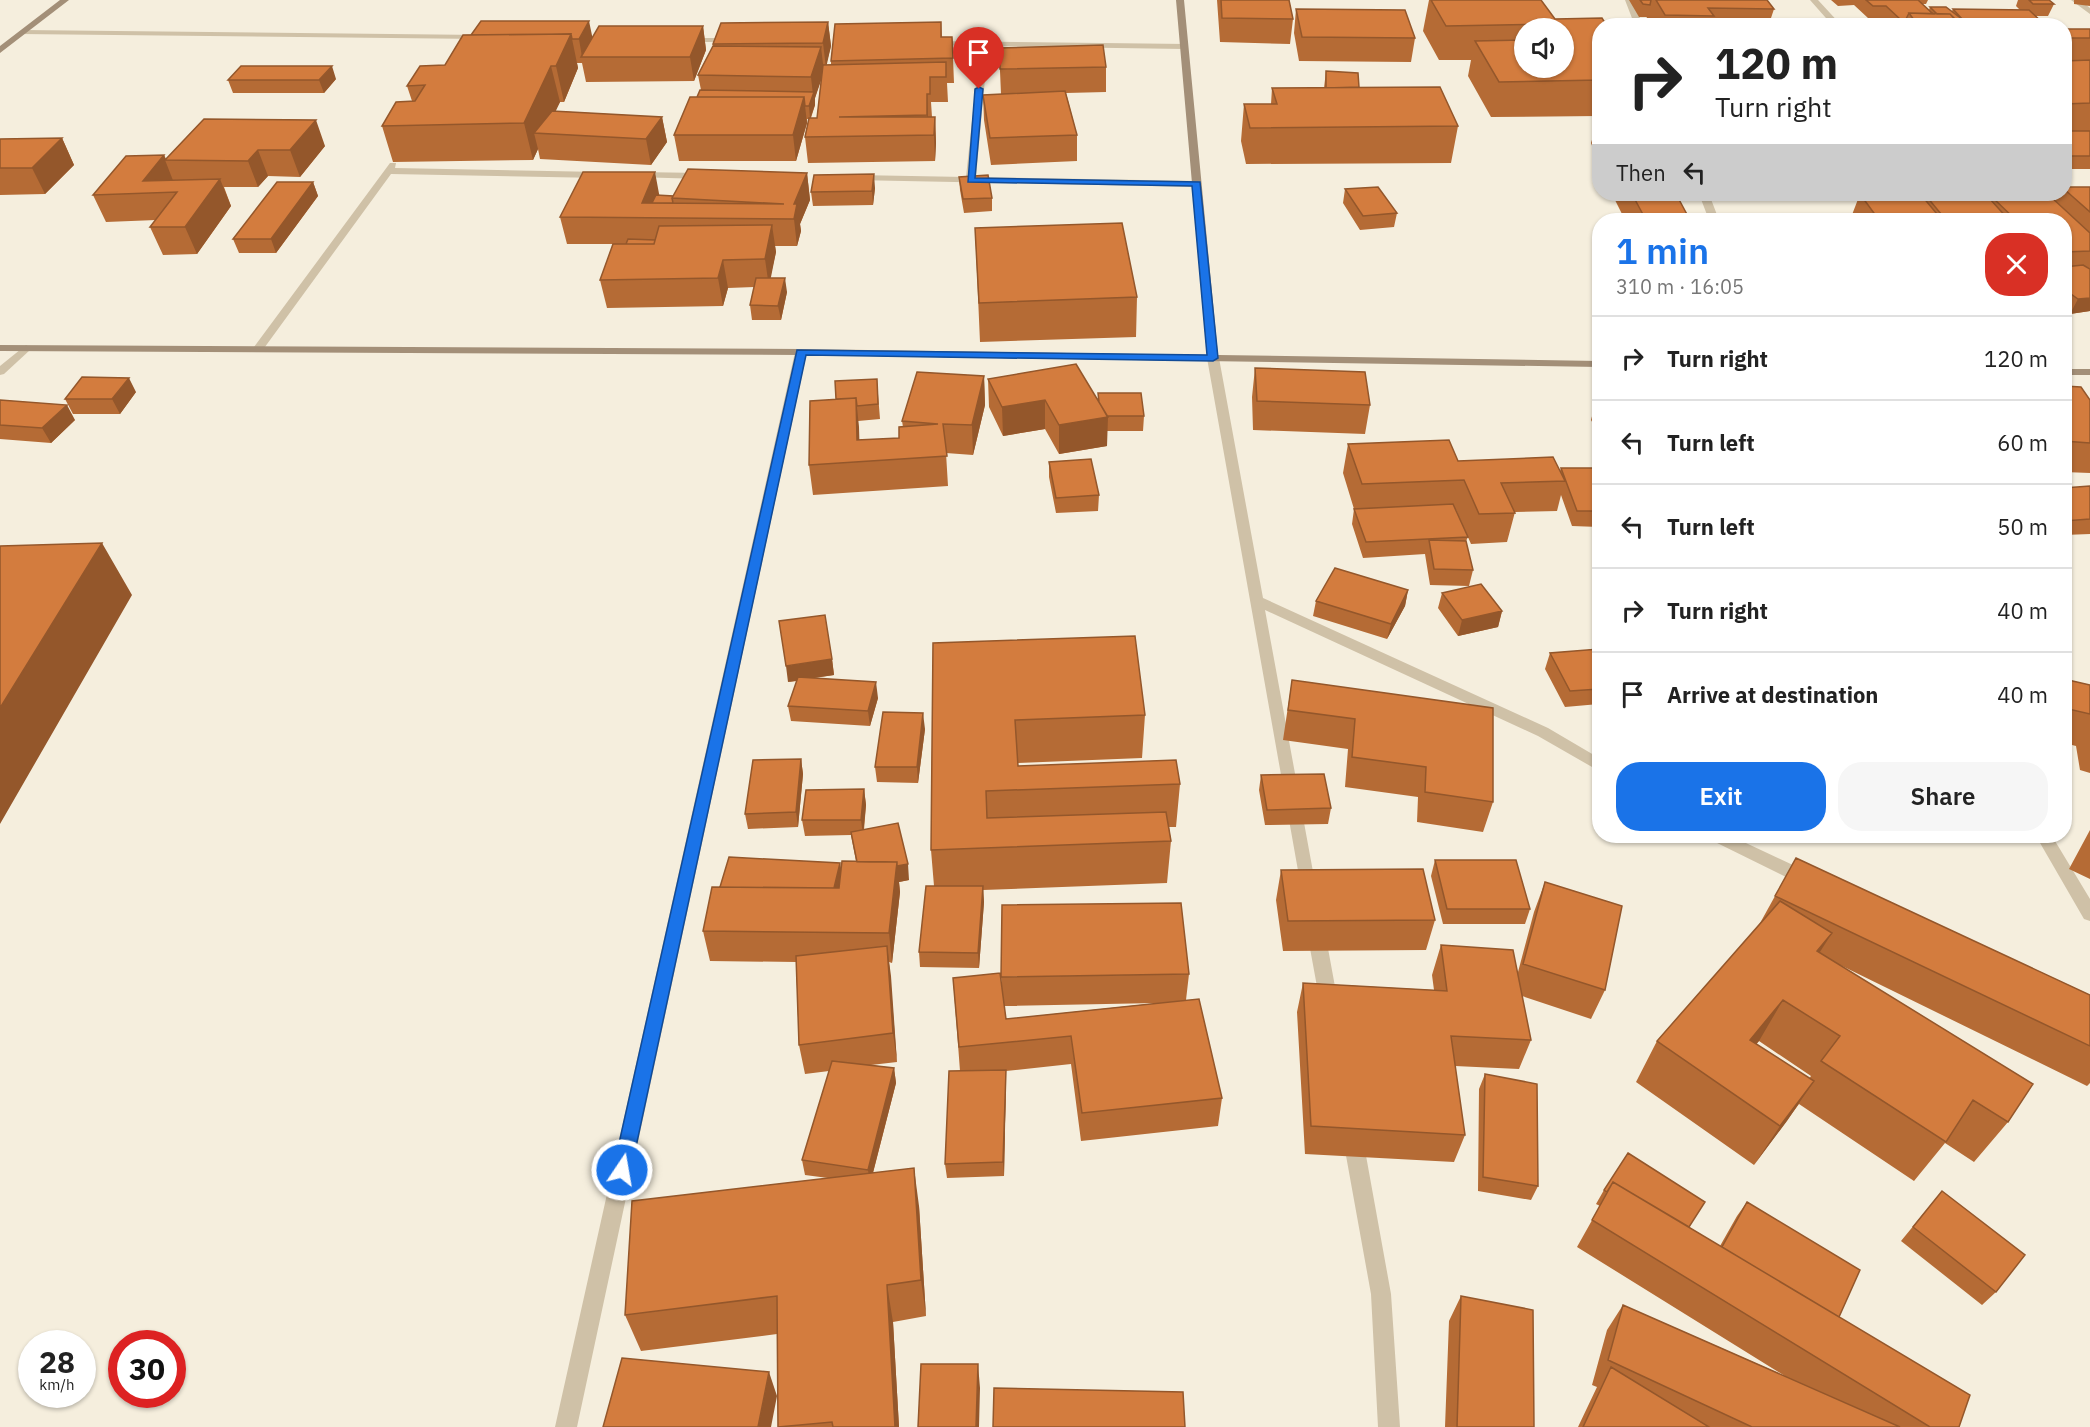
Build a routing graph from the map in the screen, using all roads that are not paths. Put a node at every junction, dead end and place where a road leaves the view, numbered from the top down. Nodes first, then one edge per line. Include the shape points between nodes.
1 (65, 0) edge
2 (1180, 0) edge
3 (1629, 0) edge
4 (1814, 0) edge
5 (2075, 0) edge
6 (2090, 12) edge
7 (1636, 18) edge
8 (1831, 18) edge
9 (23, 32) junction
10 (675, 40) edge
11 (747, 40) edge
12 (924, 43) edge
13 (984, 43) junction
14 (1184, 46) junction
15 (479, 47) edge
16 (0, 50) edge
17 (402, 152) edge
18 (388, 171) junction
19 (614, 175) edge
20 (626, 175) edge
21 (709, 176) edge
22 (840, 178) edge
23 (971, 180) junction
24 (1197, 184) junction
25 (0, 348) edge
26 (26, 348) junction
27 (258, 349) junction
28 (801, 352) junction
29 (1213, 358) junction
30 (1592, 364) edge
31 (0, 372) edge
32 (2072, 372) edge
33 (2090, 372) edge
34 (1257, 602) junction
35 (1592, 761) edge
36 (1732, 843) edge
37 (2048, 843) edge
38 (1824, 887) edge
39 (2090, 914) edge
40 (1332, 1024) edge
41 (1349, 1118) edge
42 (566, 1427) edge
43 (1389, 1427) edge

1 - 9 street
2 - 14 street
3 - 7 street
4 - 8 street
5 - 6 street
9 - 15 street via 486,38
9 - 16 street
10 - 11 street
12 - 13 street
13 - 14 street
13 - 23 street
14 - 24 street
17 - 18 street
18 - 19 street
18 - 27 street
20 - 21 street
22 - 23 street
23 - 24 street
24 - 29 street
25 - 26 street
26 - 27 street
26 - 31 street
27 - 28 street
28 - 29 street
28 - 42 street
29 - 30 street
29 - 34 street
32 - 33 street
34 - 35 street via 1543,732
34 - 40 street
36 - 38 street
37 - 39 street
41 - 43 street via 1381,1294

